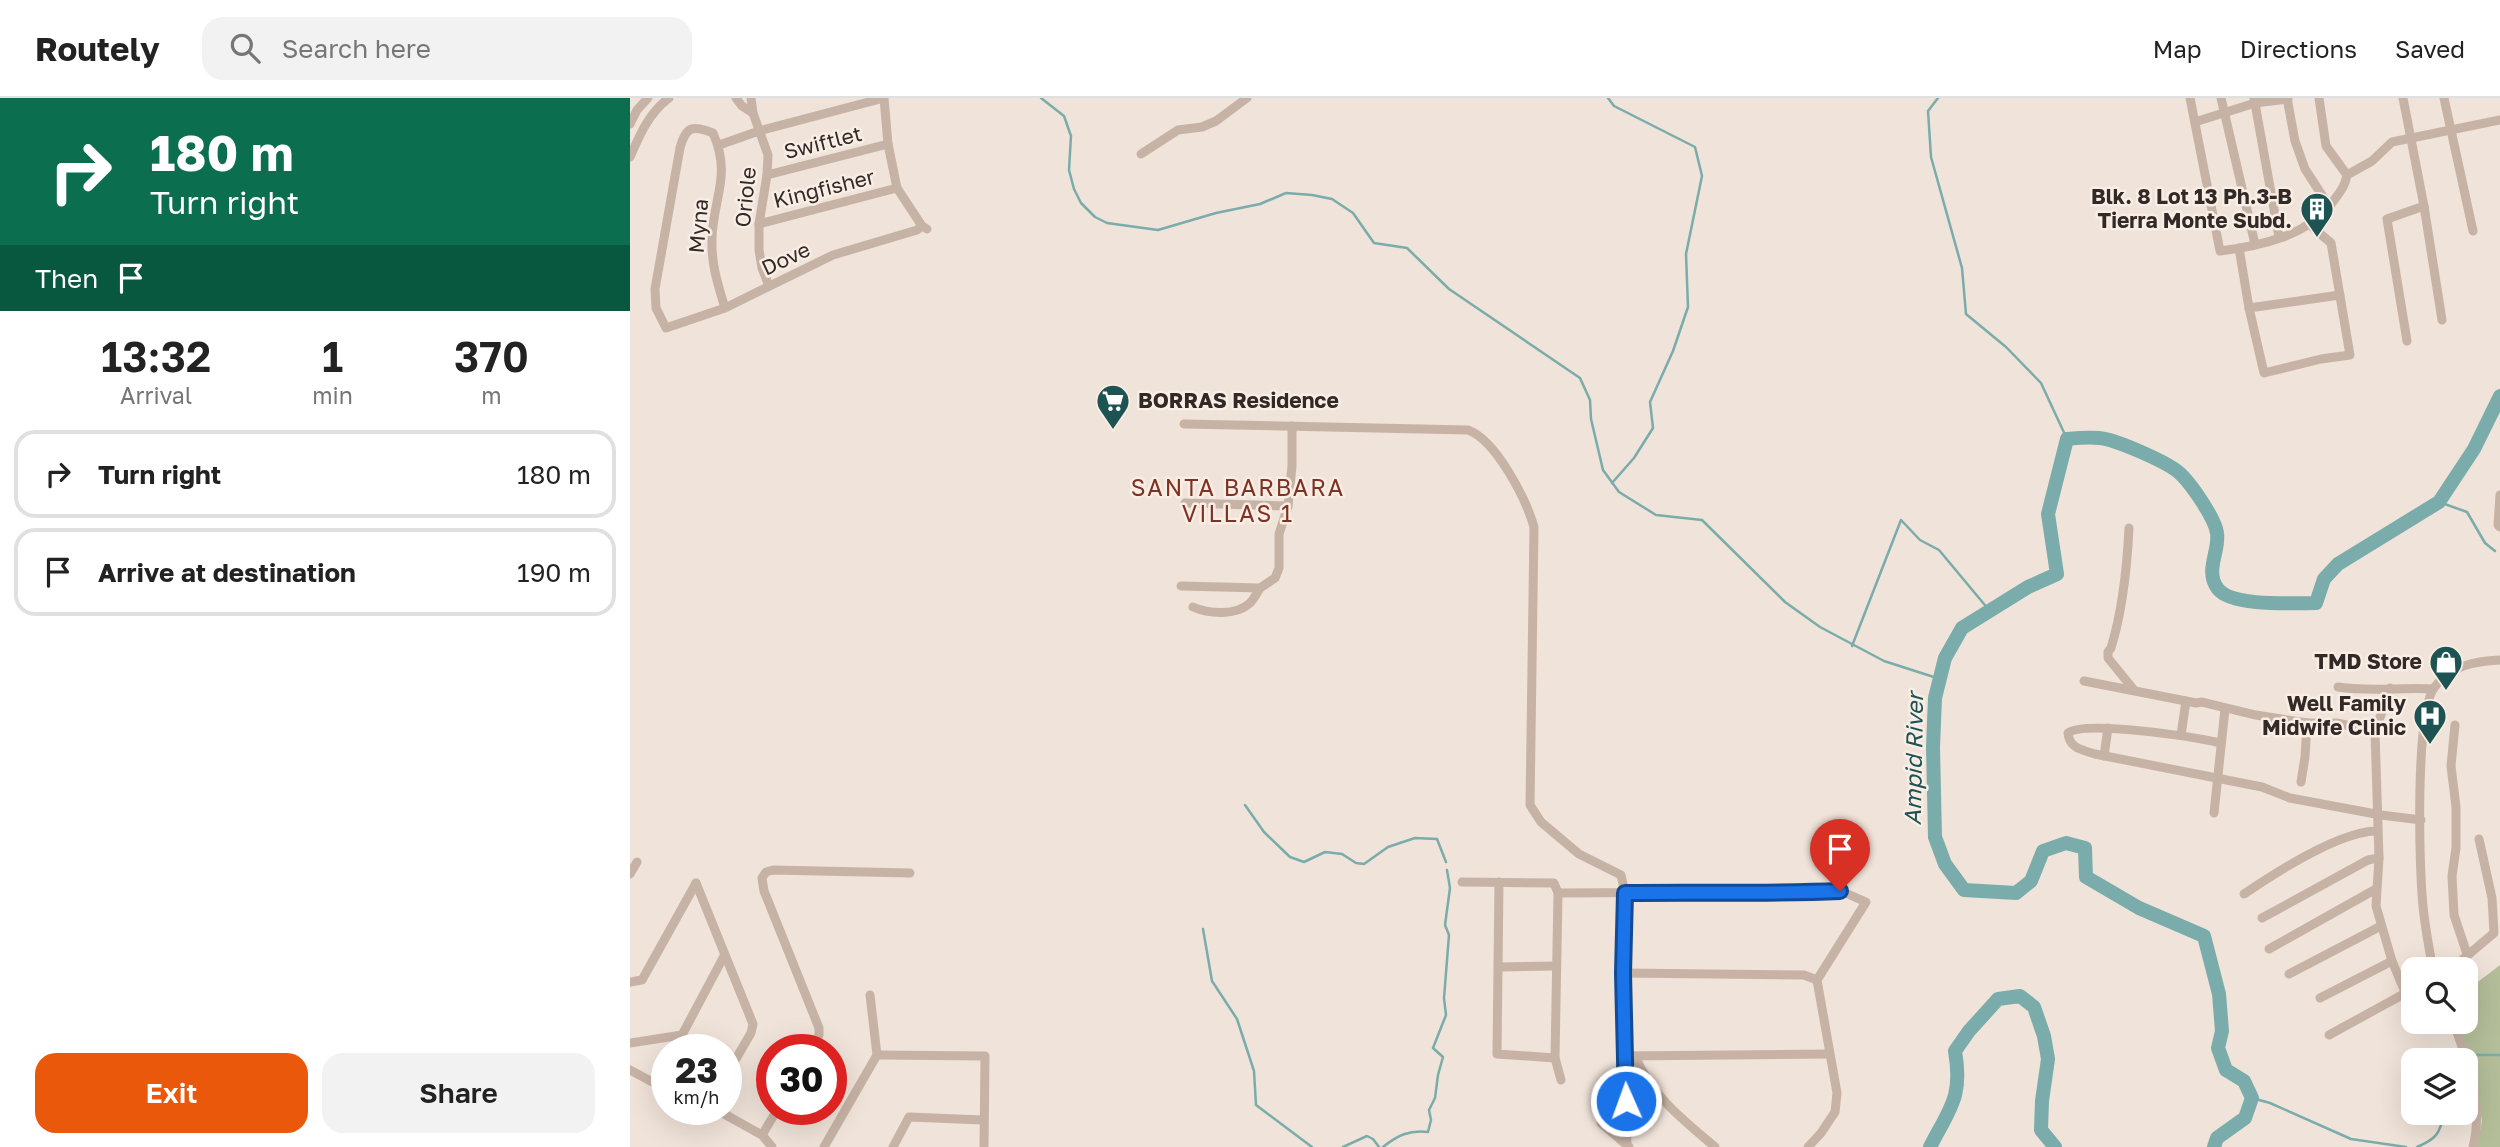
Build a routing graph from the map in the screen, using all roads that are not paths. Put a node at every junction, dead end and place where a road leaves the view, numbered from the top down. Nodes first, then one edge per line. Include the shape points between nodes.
1 (648, 98) edge
2 (670, 98) edge
3 (737, 98) edge
4 (751, 98) edge
5 (884, 98) edge
6 (1247, 98) edge
7 (2190, 98) edge
8 (2221, 98) edge
9 (2320, 98) edge
10 (2403, 98) edge
11 (2444, 98) edge
12 (2288, 99) edge
13 (2255, 101) edge
14 (753, 113) junction
15 (2224, 114) junction
16 (2500, 120) edge
17 (2195, 122) junction
18 (630, 124) edge
19 (2452, 129) junction
20 (759, 131) junction
21 (2411, 137) junction
22 (888, 144) junction
23 (719, 145) junction
24 (1141, 154) dead end
25 (630, 156) edge
26 (767, 175) junction
27 (2347, 175) junction
28 (897, 188) junction
29 (2424, 205) junction
30 (2329, 206) junction
31 (759, 224) junction
32 (2310, 225) junction
33 (2473, 231) dead end
34 (2279, 237) junction
35 (2255, 244) junction
36 (2239, 248) junction
37 (769, 286) junction
38 (2340, 295) junction
39 (725, 308) junction
40 (2249, 308) junction
41 (2442, 320) dead end
42 (2407, 341) dead end
43 (1184, 424) dead end
44 (1292, 426) junction
45 (2500, 495) edge
46 (1185, 503) dead end
47 (1288, 506) junction
48 (2500, 527) edge
49 (2129, 528) dead end
50 (1181, 586) dead end
51 (1260, 588) junction
52 (1193, 607) dead end
53 (2500, 660) edge
54 (2084, 681) dead end
55 (2338, 687) dead end
56 (2390, 688) junction
57 (2433, 689) junction
58 (2134, 690) junction
59 (2186, 701) junction
60 (2225, 709) junction
61 (2307, 723) junction
62 (2455, 725) dead end
63 (2108, 728) junction
64 (2375, 733) junction
65 (2181, 735) junction
66 (2220, 743) junction
67 (2104, 756) junction
68 (2216, 777) junction
69 (2301, 782) dead end
70 (2214, 813) dead end
71 (2376, 814) junction
72 (2421, 820) junction
73 (2377, 831) junction
74 (2479, 839) dead end
75 (2379, 858) junction
76 (637, 862) dead end
77 (910, 873) dead end
78 (630, 874) edge
79 (1462, 882) dead end
80 (1499, 882) junction
81 (2376, 889) junction
82 (1558, 893) junction
83 (1625, 893) junction
84 (2244, 894) dead end
85 (2262, 918) dead end
86 (2381, 926) junction
87 (2269, 949) dead end
88 (2467, 954) junction
89 (724, 956) junction
90 (2431, 957) edge
91 (2464, 957) edge
92 (2392, 961) junction
93 (1556, 966) junction
94 (1499, 967) junction
95 (1623, 973) junction
96 (2288, 974) dead end
97 (2401, 977) edge
98 (1816, 980) junction
99 (630, 982) edge
100 (870, 995) dead end
101 (2401, 995) edge
102 (2320, 998) dead end
103 (820, 1034) edge
104 (2458, 1034) edge
105 (2329, 1035) dead end
106 (630, 1044) edge
107 (742, 1048) edge
108 (1828, 1054) junction
109 (877, 1055) junction
110 (1630, 1056) junction
111 (1555, 1058) junction
112 (630, 1070) edge
113 (1561, 1080) dead end
114 (651, 1081) edge
115 (983, 1120) junction
116 (1601, 1123) dead end
117 (742, 1124) edge
118 (768, 1125) edge
119 (762, 1135) junction
120 (1628, 1146) edge
121 (772, 1147) edge
122 (824, 1147) edge
123 (893, 1147) edge
124 (984, 1147) edge
125 (1715, 1147) edge
126 (1808, 1147) edge
127 (2473, 1147) edge

1 - 18 street
2 - 25 street via 643,127
3 - 14 street
4 - 14 street, Oriole
5 - 20 street
5 - 22 street
6 - 24 street via 1216,121 1178,130
7 - 17 street
8 - 15 street
9 - 27 street via 2326,146
10 - 21 street
11 - 19 street
12 - 13 street
12 - 30 street via 2305,169
13 - 15 street
13 - 34 street
14 - 20 street, Oriole
15 - 17 street
15 - 35 street
16 - 19 street
17 - 36 street via 2220,251
19 - 21 street
19 - 33 street
20 - 23 street
20 - 26 street, Oriole via 768,155
21 - 27 street via 2392,142
21 - 29 street
22 - 26 street, Swiftlet
22 - 28 street
23 - 39 street, Myna via 723,168 712,238 713,269
23 - 39 street, Dove via 713,133 702,129 684,133 655,289 656,308 666,328
26 - 31 street, Oriole
27 - 30 street via 2345,186
28 - 31 street, Kingfisher
28 - 37 street, Dove via 925,227 833,255
29 - 41 street
29 - 42 street via 2387,219
30 - 32 street
31 - 37 street, Oriole via 760,259
32 - 34 street
32 - 38 street via 2331,243
34 - 35 street
35 - 36 street
36 - 40 street
37 - 39 street, Dove
38 - 40 street
38 - 40 street via 2350,355 2264,373
43 - 44 street
44 - 47 street
44 - 83 street via 1468,430 1480,434 1495,449 1534,527 1530,805 1541,822 1579,854 1621,875
45 - 48 street
46 - 47 street
47 - 51 street via 1279,534 1279,568 1275,578
49 - 58 street via 2125,587 2108,658
50 - 51 street
51 - 52 street via 1240,610 1206,613
53 - 57 street via 2457,668
54 - 58 street
55 - 56 street via 2363,691
56 - 57 street
56 - 64 street
57 - 72 street via 2425,708
58 - 59 street
59 - 60 street
59 - 65 street
60 - 61 street
60 - 66 street
61 - 64 street via 2337,723
61 - 69 street
62 - 88 street via 2451,766 2456,807 2454,915
63 - 65 street
63 - 67 street
63 - 67 street via 2068,733 2069,741 2079,749
64 - 71 street
65 - 66 street
66 - 68 street
67 - 68 street
68 - 70 street
68 - 71 street via 2290,798
71 - 72 street
71 - 73 street
72 - 90 street via 2422,904
73 - 75 street
73 - 84 street via 2341,840
74 - 88 street via 2492,898 2494,933
75 - 81 street
75 - 85 street
76 - 78 street
77 - 103 street via 773,870 762,878
79 - 80 street
80 - 82 street via 1554,883
80 - 94 street
81 - 86 street
81 - 87 street
82 - 83 street
82 - 93 street
83 - 95 street
83 - 98 street via 1840,891 1866,902
86 - 92 street
86 - 96 street
88 - 91 street
89 - 99 street via 696,883 642,980
89 - 106 street via 682,1035
89 - 107 street via 753,1024
92 - 97 street
92 - 102 street
93 - 94 street
93 - 111 street
94 - 111 street via 1497,1054
95 - 98 street via 1804,975
95 - 110 street
98 - 108 street
100 - 109 street
101 - 105 street
104 - 127 street via 2474,1091
108 - 110 street
108 - 126 street via 1837,1093 1835,1112
109 - 115 street via 985,1056
109 - 122 street
110 - 120 street
110 - 125 street via 1668,1106
111 - 113 street
112 - 114 street
115 - 123 street via 909,1116
115 - 124 street
116 - 120 street
117 - 119 street
118 - 119 street
119 - 121 street

